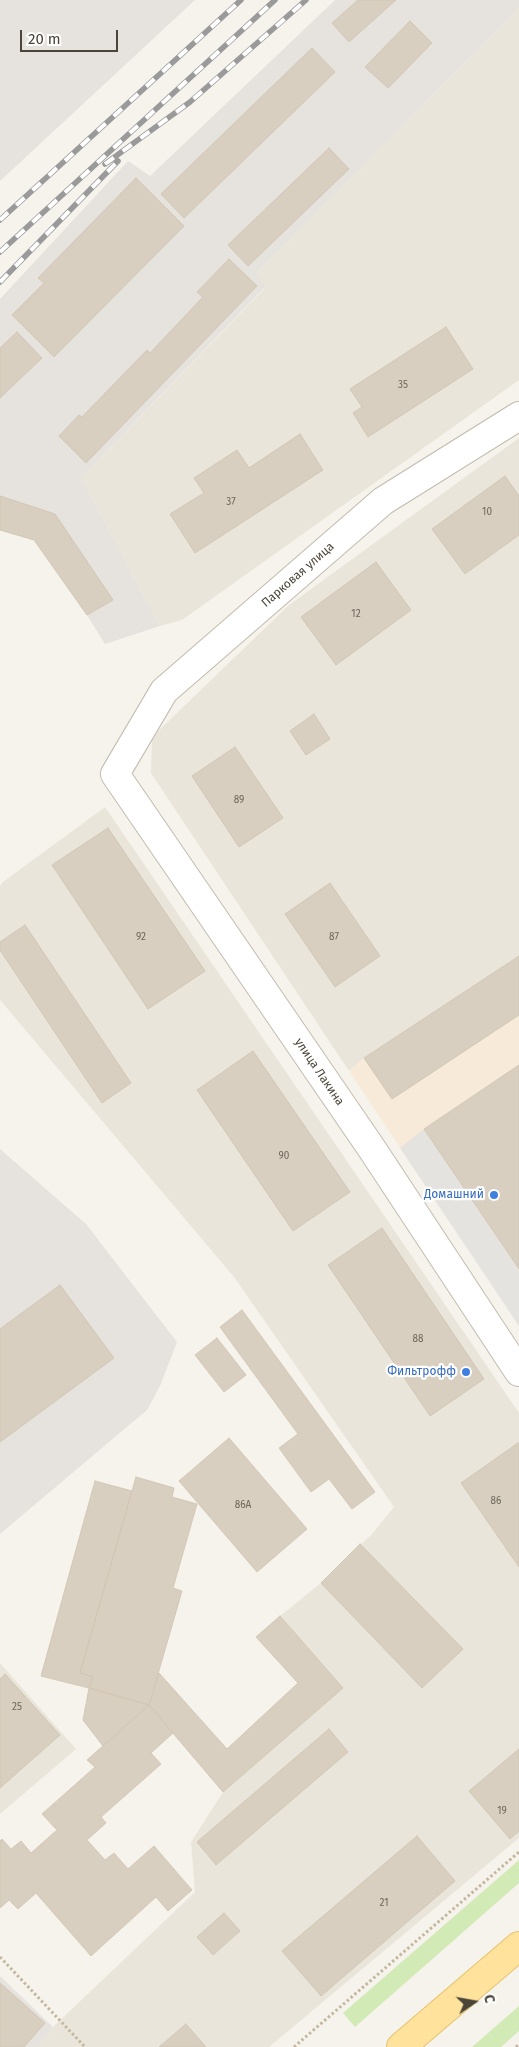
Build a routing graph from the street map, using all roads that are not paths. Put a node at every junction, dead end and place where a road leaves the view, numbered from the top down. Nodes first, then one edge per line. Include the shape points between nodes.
1 (519, 416) edge
2 (115, 774) joint
3 (519, 1372) edge
4 (519, 1946) edge
5 (401, 2047) edge

1 - 2 street, Парковая улица via 383,501 164,691
2 - 3 street, улица Лакина via 372,1149
4 - 5 main road

